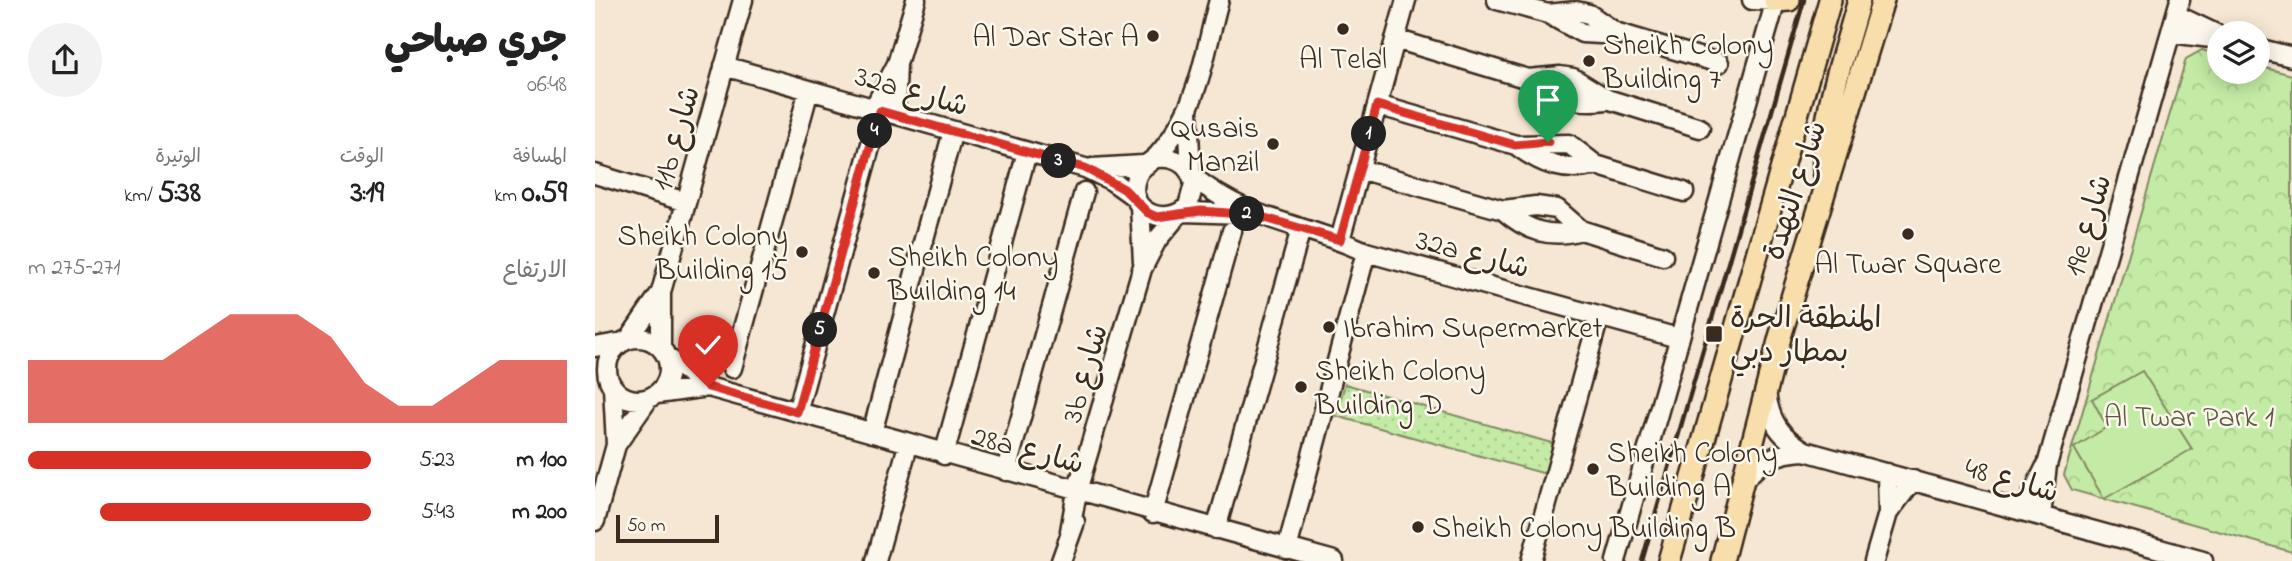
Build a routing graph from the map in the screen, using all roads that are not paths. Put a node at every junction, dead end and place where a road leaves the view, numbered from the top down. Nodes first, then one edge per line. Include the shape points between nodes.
1 (743, 0) edge
2 (916, 0) edge
3 (1219, 0) edge
4 (1406, 0) edge
5 (1497, 0) edge
6 (1752, 0) edge
7 (1780, 0) edge
8 (1830, 0) edge
9 (1859, 0) edge
10 (1883, 0) edge
11 (2178, 7) edge
12 (2207, 28) edge
13 (2171, 33) junction
14 (2207, 36) edge
15 (1395, 39) junction
16 (2270, 51) edge
17 (2292, 57) edge
18 (1719, 63) dead end
19 (724, 66) junction
20 (809, 90) junction
21 (1377, 105) junction
22 (1188, 108) junction
23 (883, 111) junction
24 (1700, 128) dead end
25 (953, 131) junction
26 (1515, 145) junction
27 (1027, 152) junction
28 (1150, 161) junction
29 (1596, 165) junction
30 (1085, 168) junction
31 (1359, 169) junction
32 (595, 174) edge
33 (1192, 175) junction
34 (1824, 184) junction
35 (1084, 192) dead end
36 (1683, 192) dead end
37 (686, 202) junction
38 (1138, 202) junction
39 (1503, 210) junction
40 (1180, 213) junction
41 (1255, 215) junction
42 (1301, 229) junction
43 (1581, 230) junction
44 (1232, 231) dead end
45 (1340, 240) junction
46 (1366, 252) junction
47 (1663, 256) dead end
48 (1142, 269) junction
49 (661, 292) junction
50 (1599, 317) junction
51 (1678, 338) junction
52 (626, 341) junction
53 (595, 347) edge
54 (664, 353) junction
55 (732, 368) dead end
56 (605, 377) edge
57 (708, 387) junction
58 (1766, 391) junction
59 (653, 396) junction
60 (797, 412) junction
61 (872, 433) junction
62 (616, 445) junction
63 (908, 445) junction
64 (1805, 451) junction
65 (944, 454) junction
66 (1006, 471) junction
67 (1887, 473) junction
68 (1913, 480) junction
69 (1742, 482) junction
70 (1083, 493) junction
71 (1153, 513) junction
72 (1888, 513) junction
73 (2033, 513) junction
74 (595, 521) edge
75 (1216, 529) junction
76 (1286, 549) junction
77 (1265, 552) edge
78 (1728, 556) edge
79 (876, 561) edge
80 (1061, 561) edge
81 (1334, 561) edge
82 (1531, 561) edge
83 (1616, 561) edge
84 (1669, 561) edge
85 (1874, 561) edge
86 (2203, 561) edge

1 - 19 street, 11b شارع
2 - 23 street
3 - 22 street
4 - 15 street
5 - 18 street via 1548,14 1589,14 1623,34
6 - 7 street
7 - 51 street
8 - 84 main road, شارع النهدة
9 - 34 main road via 1829,110 1823,144
10 - 34 main road, شارع النهدة
11 - 12 street
11 - 13 street, 19e شارع
13 - 14 street
13 - 73 street, 19e شارع
15 - 21 street
15 - 24 street via 1528,79 1573,78 1607,99
16 - 17 street
19 - 20 street, 32a شارع
19 - 37 street, 11b شارع
20 - 23 street, 32a شارع
20 - 55 street
21 - 26 street
21 - 31 street
22 - 28 street
22 - 33 street
23 - 25 street, 32a شارع
23 - 60 street
25 - 27 street, 32a شارع
25 - 61 street
26 - 29 street via 1553,167
26 - 29 street via 1569,144
27 - 30 street, 32a شارع
27 - 65 street
28 - 30 street, 32a شارع
28 - 33 street via 1176,159
28 - 38 street via 1133,186
29 - 36 street
30 - 38 street, 32a شارع via 1112,181
31 - 39 street
31 - 45 street
32 - 37 street
33 - 40 street via 1194,192
33 - 41 street, 32a شارع
34 - 58 main road, شارع النهدة
35 - 66 street
37 - 49 street, 11b شارع
38 - 40 street via 1157,217
38 - 48 street, 3b شارع
39 - 43 street via 1519,224 1539,232
39 - 43 street via 1551,208
40 - 41 street, 32a شارع
40 - 48 street, 3b شارع via 1157,240
41 - 42 street, 32a شارع
42 - 45 street, 32a شارع
42 - 75 street
43 - 47 street
44 - 71 street
45 - 46 street, 32a شارع
46 - 50 street, 32a شارع
46 - 76 street
48 - 70 street, 3b شارع
49 - 52 street, 11b شارع
49 - 54 street, 11b شارع
50 - 51 street, 32a شارع
50 - 82 street
51 - 83 street
52 - 53 street
52 - 54 street via 652,341
52 - 56 street via 609,357
54 - 57 street, 28a شارع
54 - 59 street via 668,377
56 - 59 street via 629,399
56 - 62 street
57 - 59 street, 28a شارع
57 - 60 street, 28a شارع
58 - 64 street, شارع 48 via 1771,420
58 - 69 main road, شارع النهدة
59 - 62 street
60 - 61 street, 28a شارع
61 - 63 street, 28a شارع
62 - 74 street
63 - 65 street, 28a شارع
63 - 79 street
64 - 67 street, شارع 48
64 - 69 street, شارع 48 via 1763,461
65 - 66 street, 28a شارع
66 - 70 street, 28a شارع
67 - 68 street, شارع 48
67 - 72 street
68 - 72 street
68 - 73 street, شارع 48
69 - 78 main road, شارع النهدة
70 - 71 street, 28a شارع
70 - 80 street, 3b شارع
71 - 75 street, 28a شارع
72 - 85 street
73 - 86 street, شارع 48
75 - 77 street, 28a شارع
76 - 77 street, 28a شارع
76 - 81 street, 28a شارع

